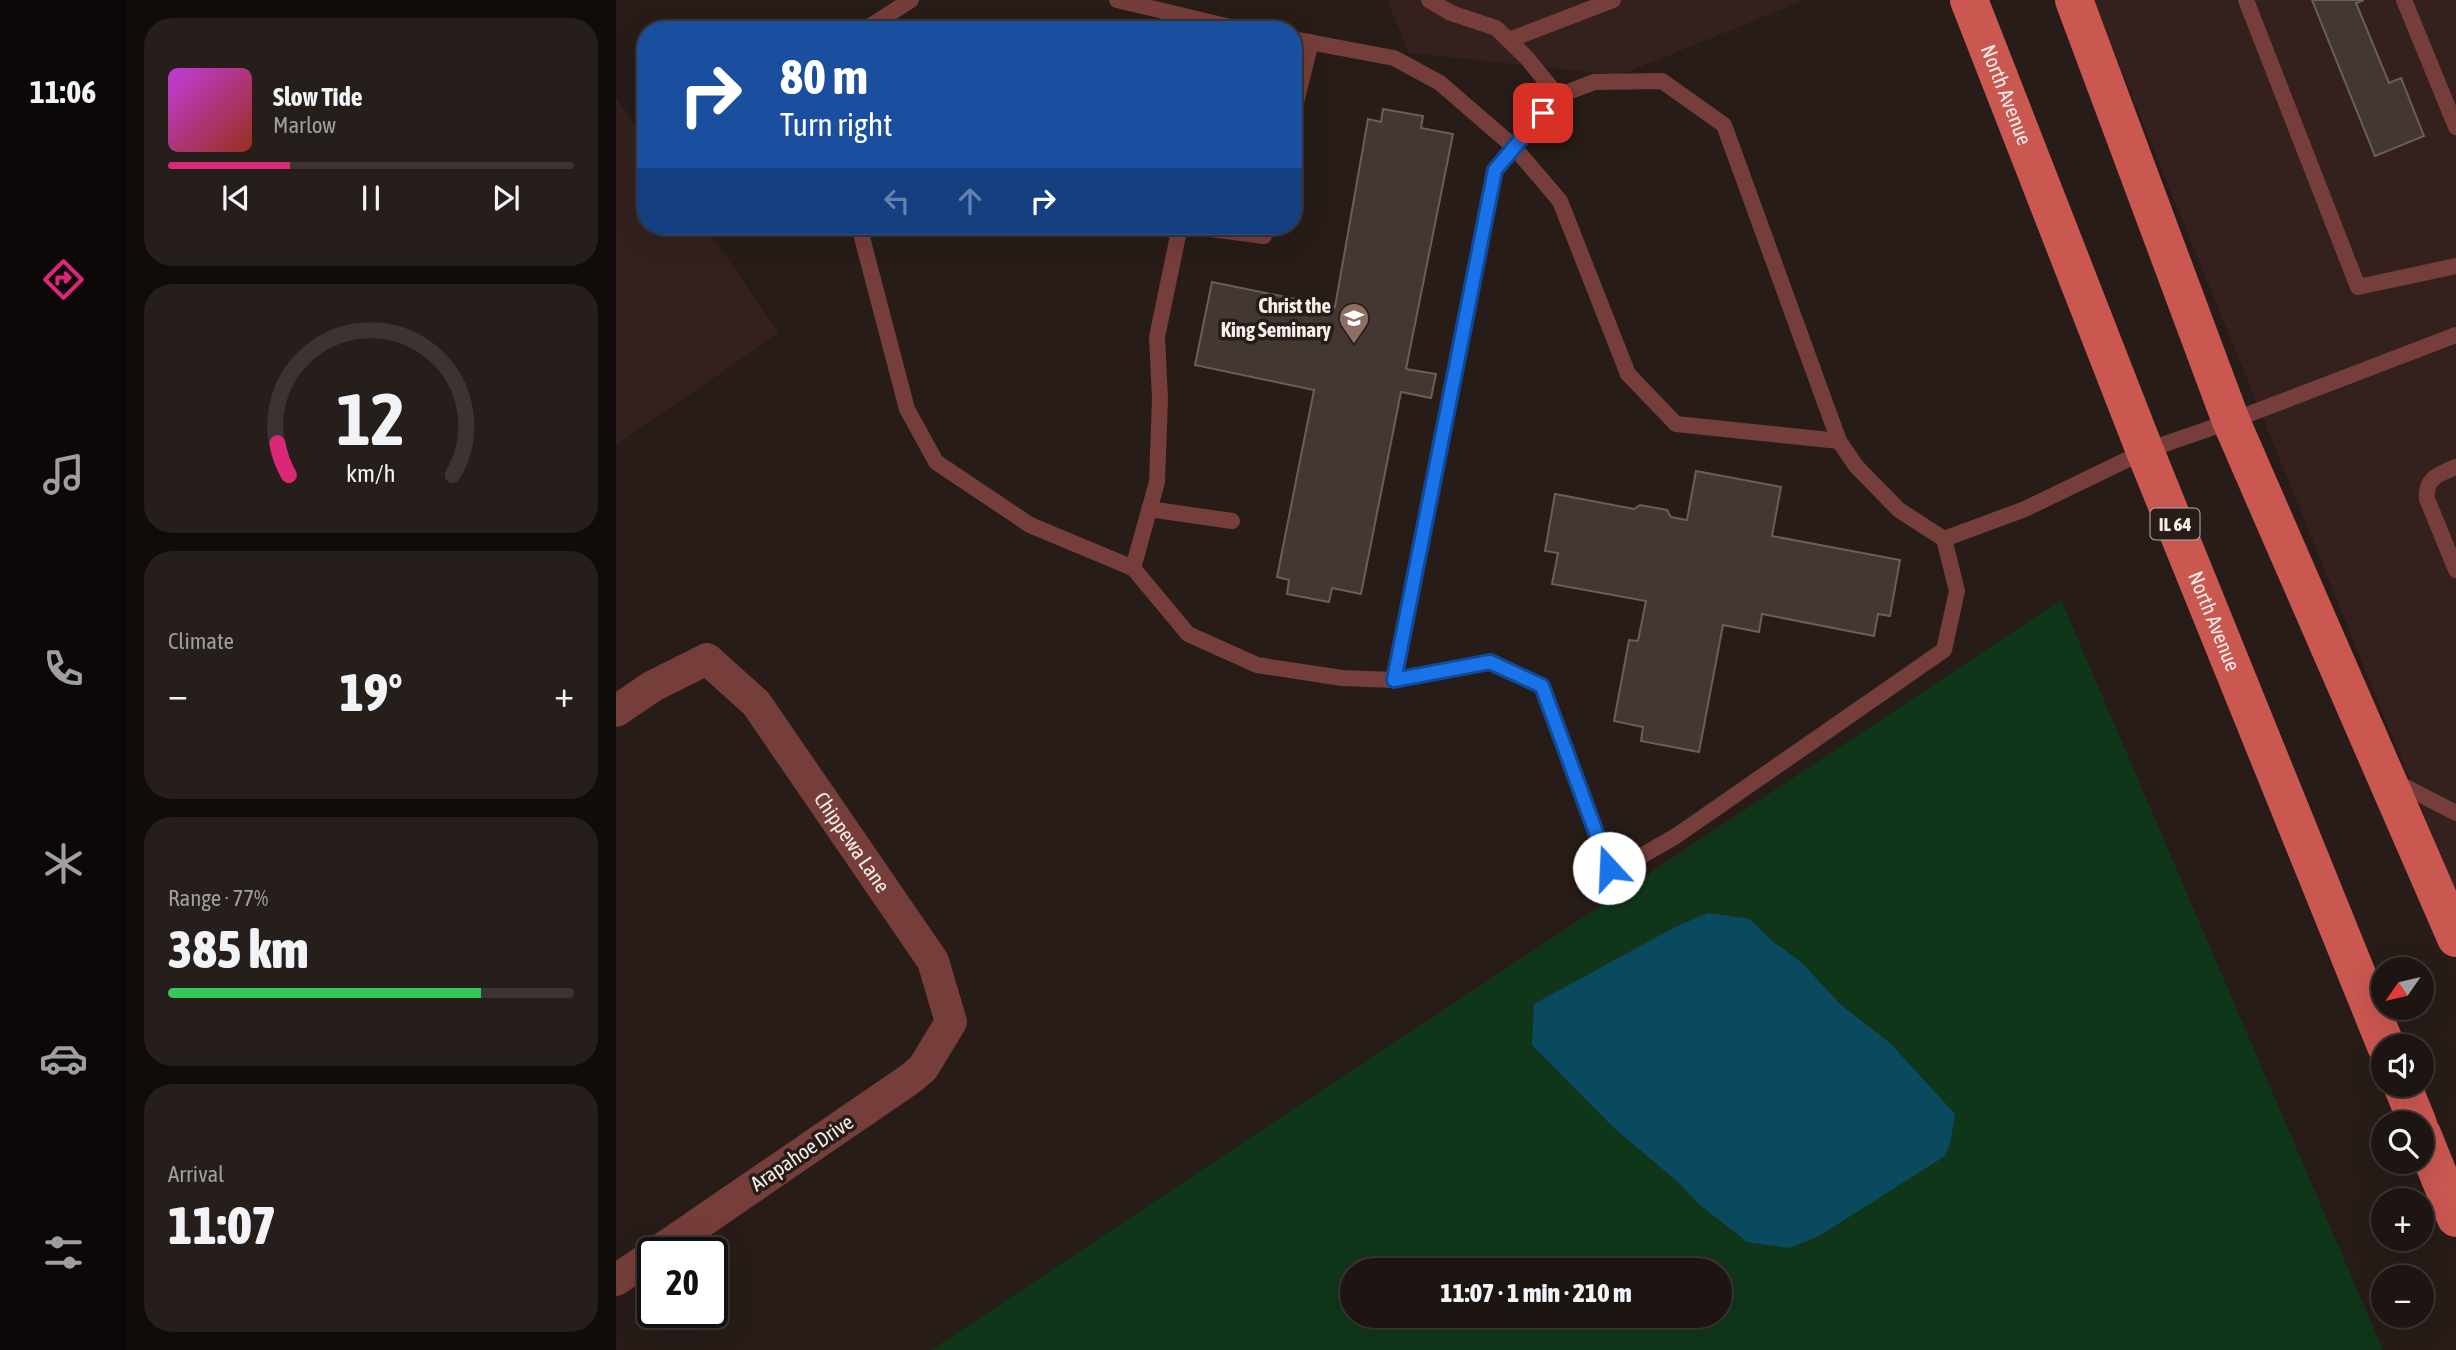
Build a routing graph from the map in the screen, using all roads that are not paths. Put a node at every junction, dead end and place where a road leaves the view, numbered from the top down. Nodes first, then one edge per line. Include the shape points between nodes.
1 (911, 0) edge
2 (1117, 0) edge
3 (1429, 0) edge
4 (1613, 0) edge
5 (1969, 0) edge
6 (2074, 0) edge
7 (2246, 0) edge
8 (2404, 0) edge
9 (878, 21) edge
10 (1194, 21) edge
11 (1302, 40) edge
12 (1509, 40) junction
13 (1311, 42) junction
14 (1302, 78) edge
15 (1558, 96) junction
16 (2456, 127) edge
17 (1514, 148) junction
18 (861, 235) edge
19 (1178, 235) edge
20 (2456, 266) edge
21 (2456, 335) edge
22 (2231, 421) junction
23 (1839, 441) junction
24 (2145, 451) junction
25 (2456, 467) edge
26 (1149, 509) junction
27 (1231, 521) dead end
28 (1944, 538) junction
29 (1133, 568) junction
30 (2456, 570) edge
31 (1394, 680) junction
32 (616, 711) edge
33 (2386, 776) junction
34 (2456, 813) edge
35 (2456, 938) edge
36 (2381, 1034) edge
37 (938, 1044) joint
38 (2434, 1164) edge
39 (2456, 1218) edge
40 (679, 1237) edge
41 (637, 1266) edge
42 (616, 1280) edge

1 - 9 lane
2 - 10 lane
3 - 12 lane via 1451,13 1496,28
4 - 12 lane
5 - 24 main road, North Avenue / IL 64
6 - 22 main road
7 - 20 lane via 2358,287
8 - 16 lane
11 - 13 lane
12 - 15 lane
13 - 14 lane
13 - 17 lane via 1394,58 1440,83
15 - 17 lane
15 - 23 lane via 1594,82 1662,80 1724,125
17 - 23 lane via 1560,201 1628,374 1676,424
17 - 31 lane via 1495,170
18 - 29 lane via 907,409 936,462 1030,525
19 - 26 lane via 1157,337 1157,482
21 - 22 lane
22 - 24 lane
22 - 33 main road
23 - 28 lane via 1856,466 1899,510
24 - 28 lane via 2025,509
24 - 36 main road, North Avenue / IL 64
25 - 30 lane via 2430,480 2426,489
26 - 27 lane
26 - 29 lane
28 - 31 lane via 1957,591 1944,650 1676,836 1636,859 1609,868 1542,686 1490,662
29 - 31 lane via 1188,634 1257,665 1342,678
32 - 37 street, Chippewa Lane via 707,659 756,703 933,961 951,1022
33 - 34 lane
33 - 35 main road
37 - 40 street, Arapahoe Drive via 910,1079
38 - 39 main road
41 - 42 street, Arapahoe Drive

